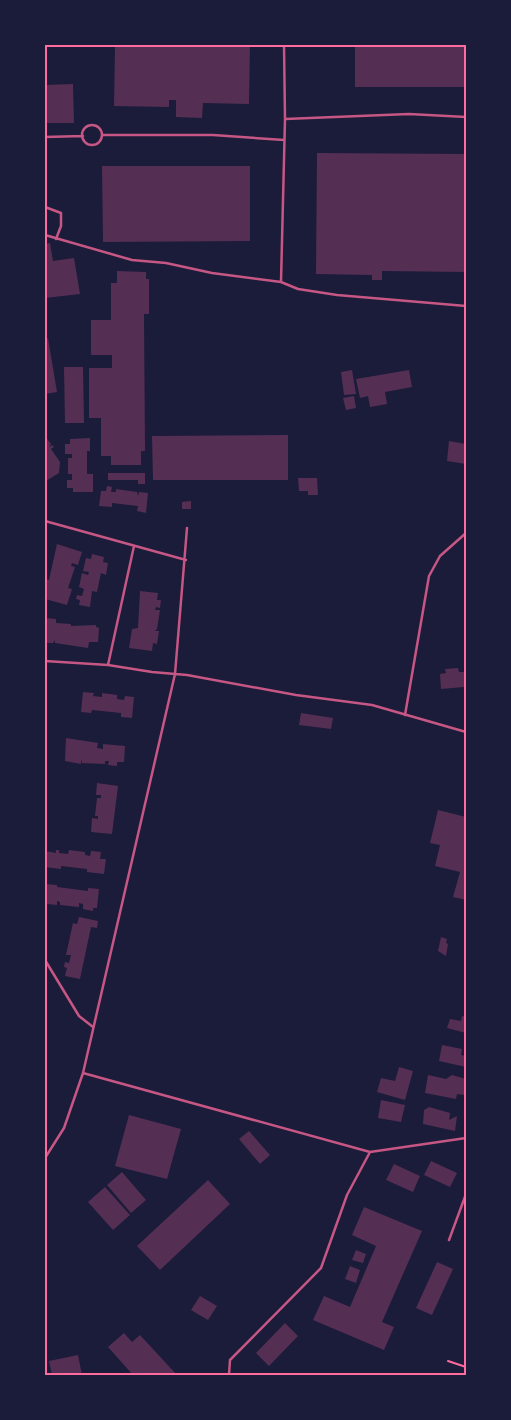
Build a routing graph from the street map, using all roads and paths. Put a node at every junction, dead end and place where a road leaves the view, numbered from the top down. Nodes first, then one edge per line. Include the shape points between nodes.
1 (284, 45) edge
2 (466, 117) edge
3 (285, 119) junction
4 (102, 135) junction
5 (83, 136) junction
6 (45, 137) edge
7 (284, 140) junction
8 (45, 207) edge
9 (45, 236) edge
10 (56, 239) junction
11 (281, 282) junction
12 (466, 306) edge
13 (45, 521) edge
14 (187, 528) dead end
15 (466, 533) edge
16 (134, 546) junction
17 (186, 560) junction
18 (45, 661) edge
19 (108, 665) junction
20 (174, 674) junction
21 (405, 715) junction
22 (466, 732) edge
23 (45, 960) edge
24 (93, 1027) junction
25 (83, 1073) junction
26 (466, 1138) edge
27 (370, 1152) junction
28 (45, 1158) edge
29 (466, 1194) edge
30 (449, 1240) dead end
31 (448, 1361) dead end
32 (466, 1367) edge
33 (229, 1375) edge

1 - 3 lane
2 - 3 lane via 409,114
3 - 7 lane
4 - 5 lane via 99,143 94,145 88,144
4 - 5 lane via 99,128 92,126 86,128
4 - 7 lane via 218,135
5 - 6 lane
7 - 11 lane
8 - 10 lane via 61,213
9 - 10 lane
10 - 11 lane via 132,260
11 - 12 lane via 298,289 337,295
13 - 16 lane
14 - 17 lane
15 - 21 lane via 440,556 429,576
16 - 17 lane
16 - 19 lane
17 - 20 lane
18 - 19 lane
19 - 20 lane
20 - 21 lane via 372,706
20 - 24 lane
21 - 22 lane
23 - 24 lane via 79,1016
24 - 25 lane
25 - 27 lane
25 - 28 lane via 64,1128
26 - 27 lane
27 - 33 lane via 347,1195 321,1268 230,1360
29 - 30 lane
31 - 32 path

